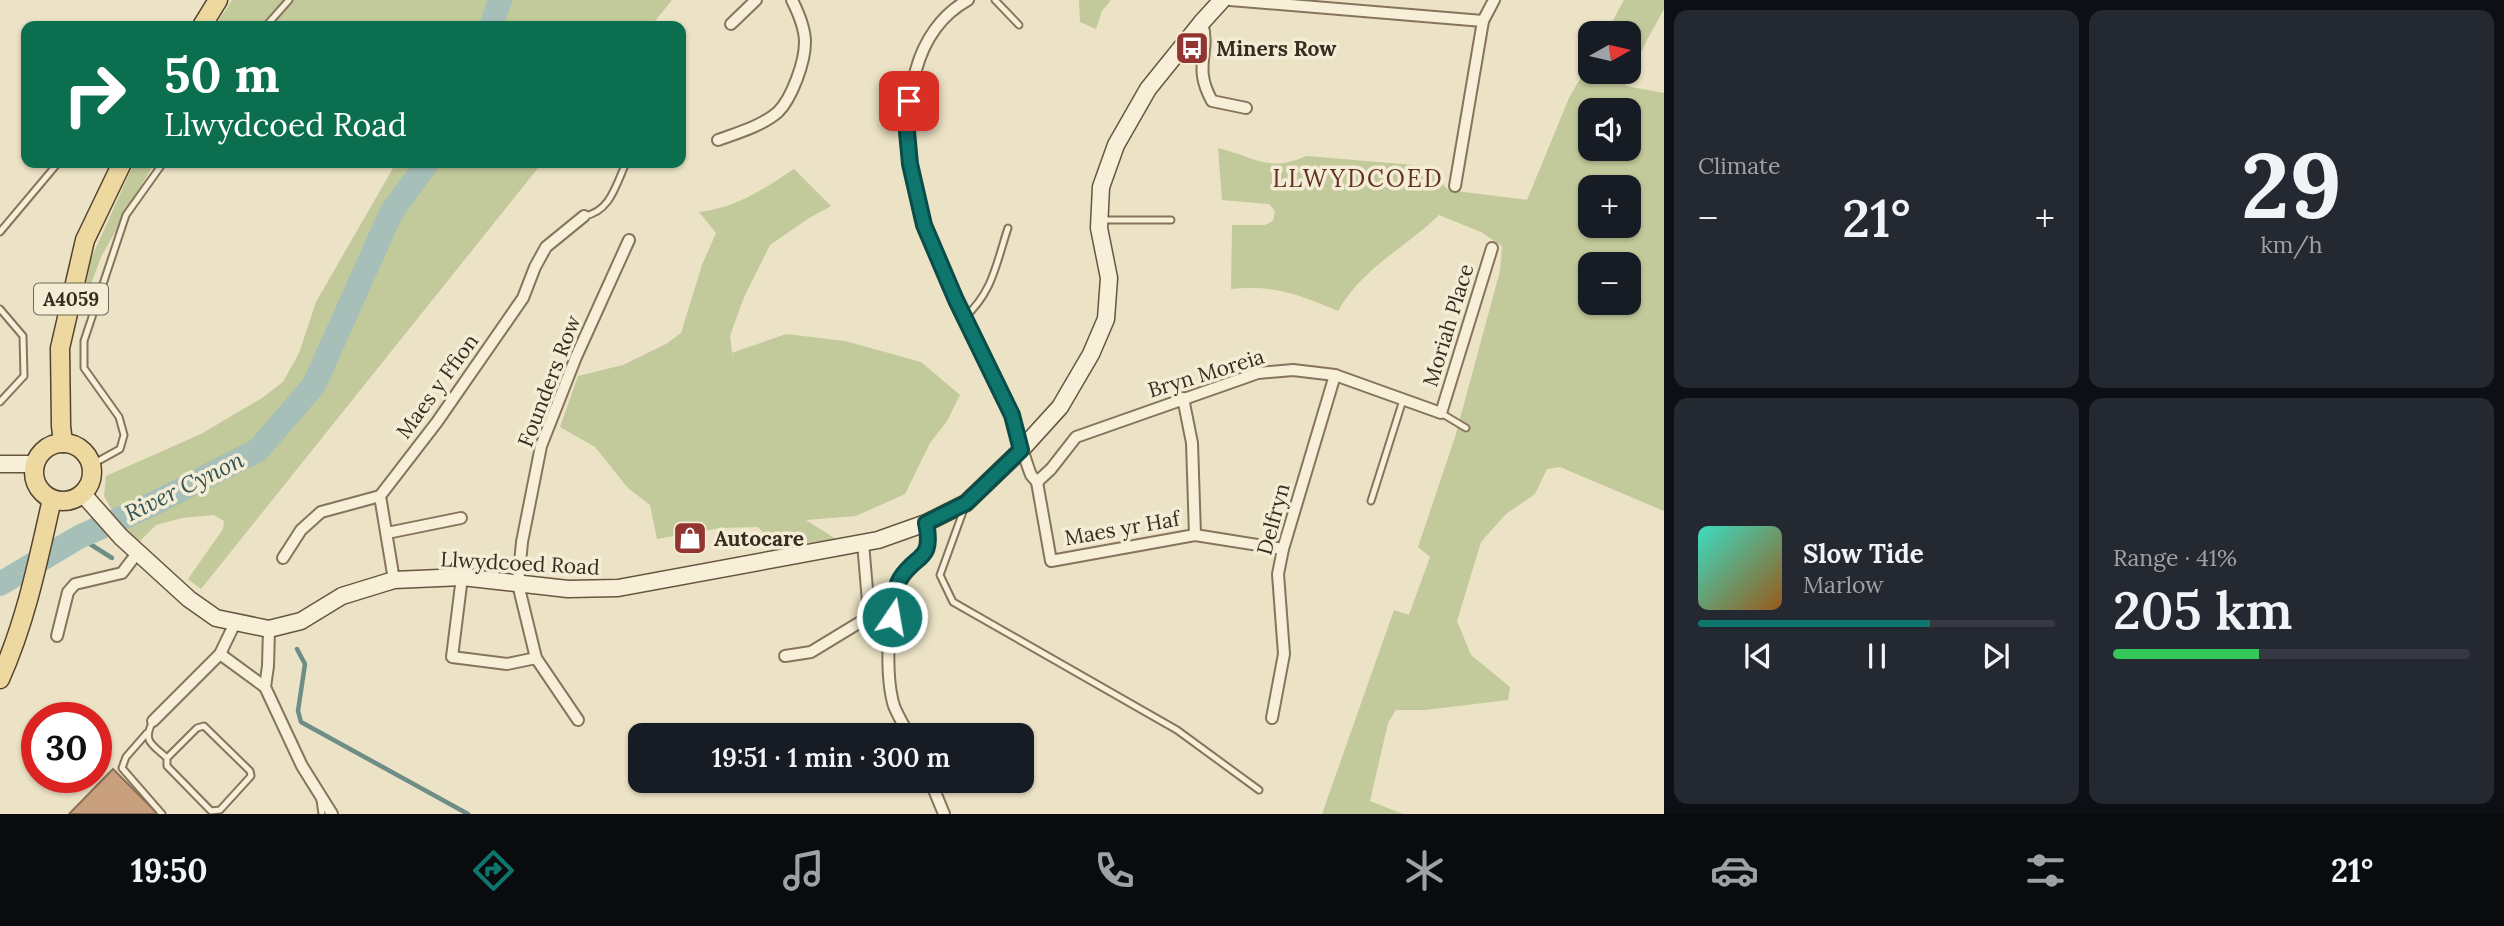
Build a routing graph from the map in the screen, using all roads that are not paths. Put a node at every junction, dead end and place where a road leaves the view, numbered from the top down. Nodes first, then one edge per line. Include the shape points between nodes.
1 (219, 0) edge
2 (289, 0) edge
3 (756, 0) edge
4 (792, 0) edge
5 (968, 0) edge
6 (995, 0) edge
7 (1222, 0) edge
8 (1230, 0) edge
9 (1494, 0) edge
10 (950, 4) edge
11 (205, 21) edge
12 (270, 21) edge
13 (1483, 21) junction
14 (1202, 22) junction
15 (731, 24) dead end
16 (1019, 25) dead end
17 (1246, 108) dead end
18 (718, 140) dead end
19 (54, 168) edge
20 (120, 168) edge
21 (159, 168) edge
22 (624, 168) edge
23 (1455, 186) dead end
24 (584, 216) joint
25 (1099, 220) junction
26 (1171, 220) dead end
27 (1008, 228) dead end
28 (0, 232) edge
29 (629, 240) dead end
30 (1492, 248) dead end
31 (0, 309) edge
32 (964, 318) junction
33 (1335, 375) junction
34 (1183, 398) junction
35 (1403, 400) junction
36 (0, 401) edge
37 (1441, 413) junction
38 (1466, 428) dead end
39 (63, 443) junction
40 (1021, 450) junction
41 (0, 464) edge
42 (35, 464) junction
43 (91, 465) junction
44 (1037, 482) junction
45 (82, 493) junction
46 (380, 496) junction
47 (52, 499) junction
48 (1371, 500) dead end
49 (966, 503) junction
50 (461, 518) dead end
51 (926, 523) junction
52 (387, 533) junction
53 (1195, 535) junction
54 (863, 543) junction
55 (1283, 549) junction
56 (138, 552) junction
57 (283, 558) dead end
58 (462, 578) junction
59 (394, 580) junction
60 (518, 584) junction
61 (235, 623) junction
62 (269, 629) junction
63 (57, 636) dead end
64 (220, 654) junction
65 (785, 656) dead end
66 (536, 658) junction
67 (0, 679) edge
68 (265, 687) junction
69 (1272, 718) dead end
70 (578, 720) dead end
71 (153, 721) joint
72 (903, 723) edge
73 (147, 733) junction
74 (167, 758) junction
75 (123, 762) junction
76 (114, 771) edge
77 (1259, 790) dead end
78 (319, 793) junction
79 (935, 793) edge
80 (162, 814) edge
81 (322, 814) edge
82 (332, 814) edge
83 (944, 814) edge

1 - 11 main road
2 - 12 lane
3 - 15 street
4 - 18 street via 805,42 790,98 777,113
5 - 10 street
6 - 16 lane
7 - 14 main road, Llwydcoed Road
8 - 13 street
9 - 13 street
10 - 32 street via 920,54 906,121 924,225
13 - 23 street
14 - 17 street via 1203,85 1212,101
14 - 25 main road, Llwydcoed Road via 1148,89 1116,145 1101,187
19 - 28 lane
20 - 39 main road, A4059 via 85,240 60,348
21 - 43 lane via 126,215 85,341 84,368 119,417 124,435 120,449
22 - 24 lane via 608,203 595,215
24 - 46 street, Maes y Ffion via 546,247 523,298
25 - 26 lane
25 - 40 main road, Llwydcoed Road via 1110,278 1106,319 1060,407
27 - 32 lane via 989,287 980,304
29 - 60 street, Founders Row via 541,446
30 - 37 street, Moriah Place
31 - 36 lane via 23,336 24,376
32 - 40 street via 1012,415
33 - 34 street, Bryn Moreia via 1293,370 1258,373
33 - 35 street, Bryn Moreia
33 - 55 street, Delfryn
34 - 44 street, Bryn Moreia via 1076,437
34 - 53 street via 1192,443
35 - 37 street, Bryn Moreia
35 - 48 lane
37 - 38 lane
39 - 42 main road via 46,449
39 - 43 main road via 81,449
40 - 44 street
40 - 49 main road, Llwydcoed Road
41 - 42 main road
42 - 47 main road via 35,481
43 - 45 main road via 91,480
44 - 53 street, Maes yr Haf via 1051,561
45 - 47 main road via 68,500
45 - 56 main road, Llwydcoed Road
46 - 52 street
46 - 57 street via 321,512 300,530
47 - 67 main road via 31,595
49 - 51 main road, Llwydcoed Road
49 - 77 lane via 940,575 953,601 1177,730
50 - 52 street
51 - 54 main road, Llwydcoed Road
51 - 72 street via 930,542 901,578 894,597 888,657 894,705
52 - 59 street
53 - 55 street, Maes yr Haf
54 - 60 main road, Llwydcoed Road via 618,588
54 - 65 street via 869,613 811,652
55 - 69 street, Delfryn via 1278,574 1284,654
56 - 61 main road, Llwydcoed Road via 189,600 216,618
56 - 63 street via 122,573 75,584 68,592
58 - 59 main road, Llwydcoed Road
58 - 60 main road, Llwydcoed Road
58 - 66 street via 452,657 507,664
59 - 62 main road, Llwydcoed Road via 342,596 301,621
60 - 66 street, Founders Row
61 - 62 main road, Llwydcoed Road
61 - 64 street
62 - 68 street
64 - 68 street
64 - 71 street
66 - 70 street
68 - 78 street
71 - 73 lane
73 - 74 lane
73 - 75 lane
74 - 74 lane via 204,726 251,776 220,810 211,811 167,766
75 - 76 lane
75 - 80 lane via 123,771
78 - 81 lane
78 - 82 street
79 - 83 street

